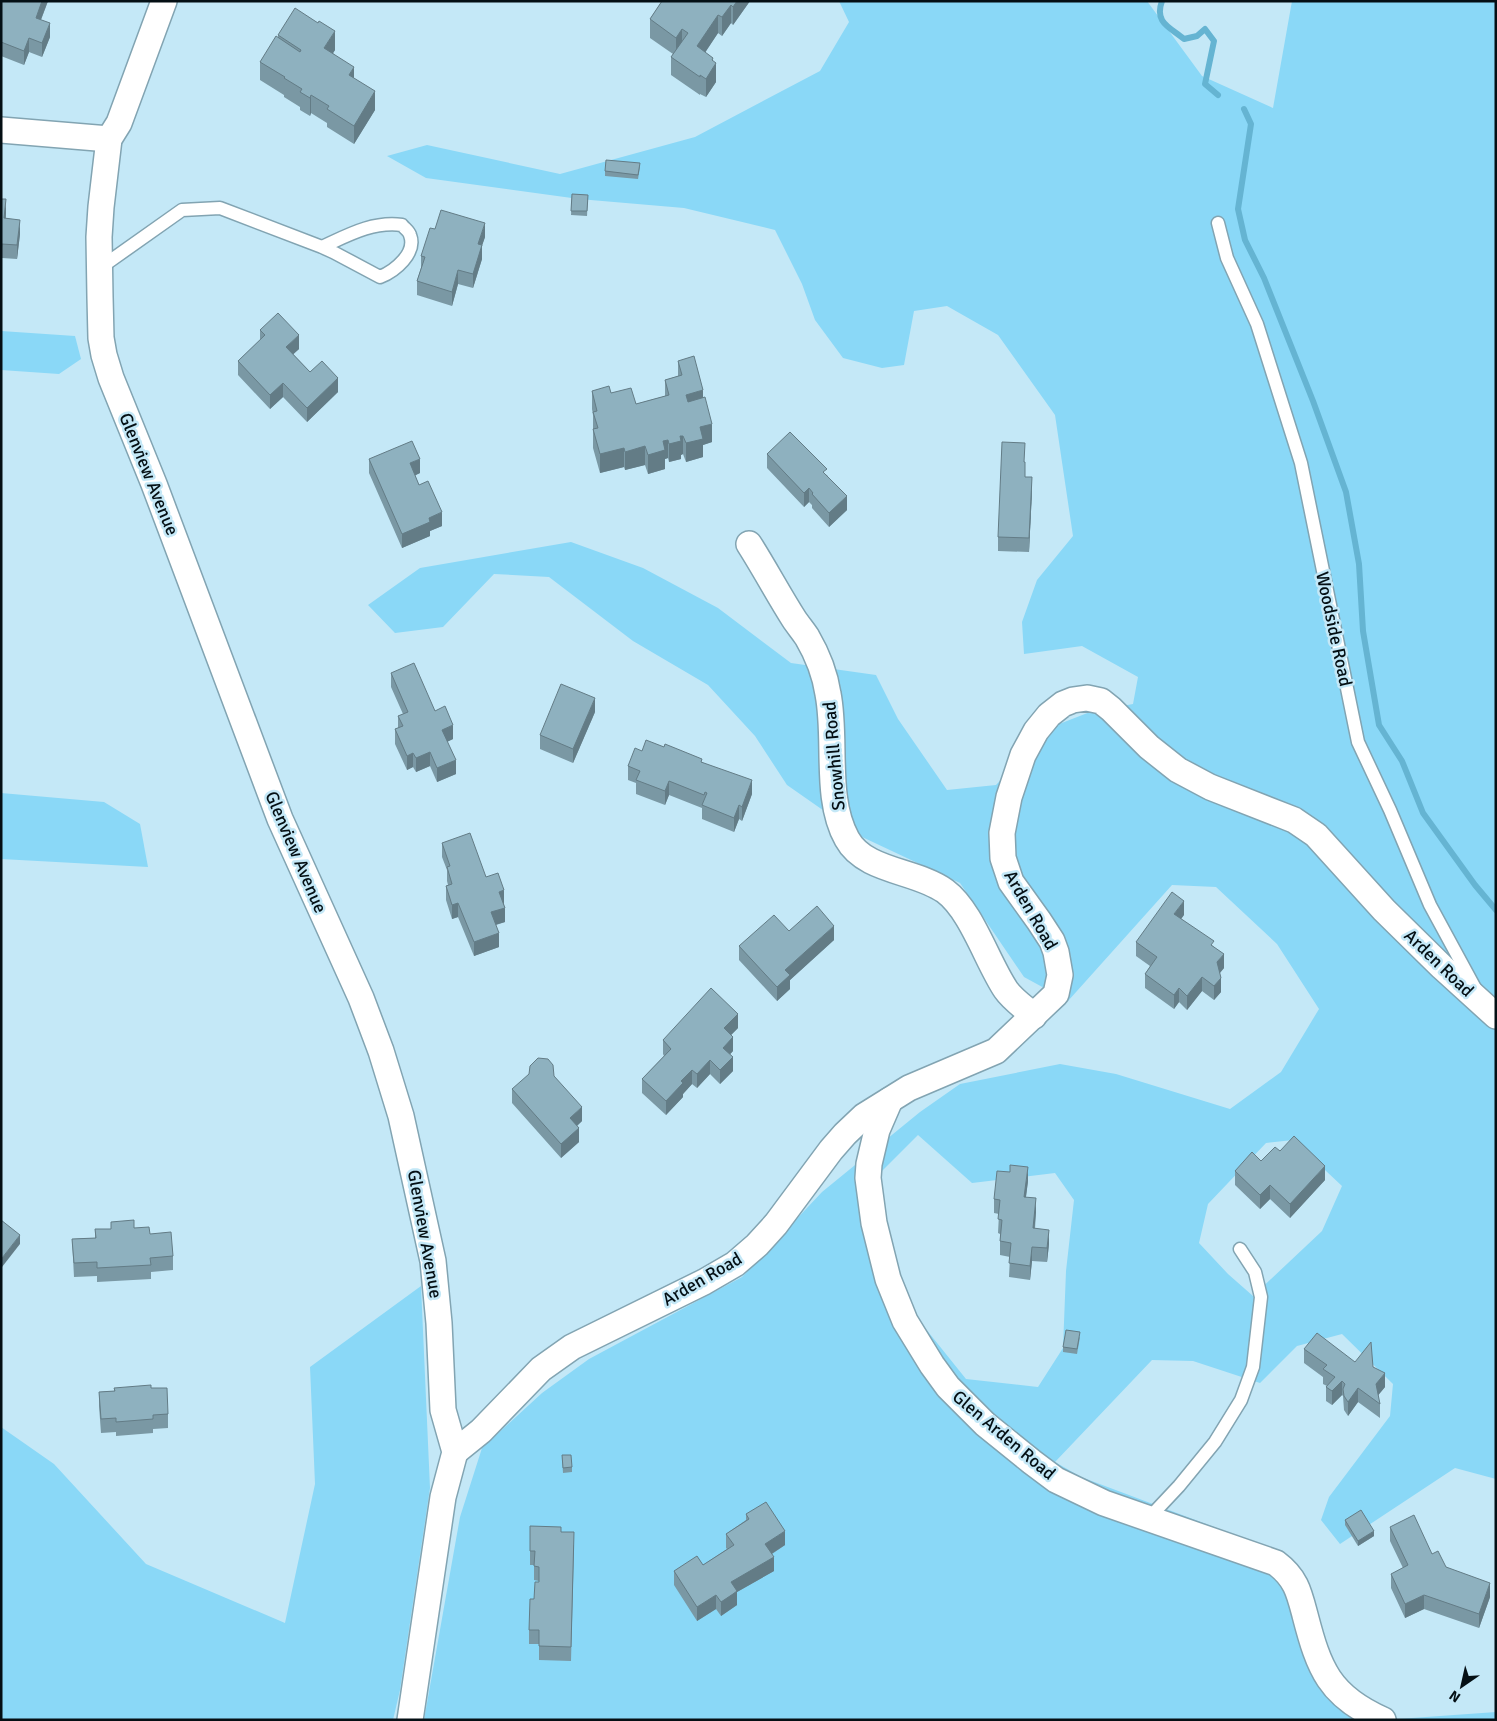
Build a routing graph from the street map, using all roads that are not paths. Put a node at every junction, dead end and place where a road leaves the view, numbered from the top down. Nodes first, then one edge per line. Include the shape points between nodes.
1 (164, 1) edge
2 (1, 130) edge
3 (109, 139) junction
4 (1218, 223) dead end
5 (322, 247) junction
6 (100, 268) junction
7 (749, 544) dead end
8 (1491, 1012) edge
9 (1034, 1016) junction
10 (890, 1100) junction
11 (1240, 1249) dead end
12 (454, 1452) junction
13 (1148, 1518) junction
14 (410, 1720) edge
15 (1383, 1720) edge

1 - 3 street, Glenview Avenue via 119,123
2 - 3 street
3 - 6 street, Glenview Avenue via 101,207
4 - 8 lane, Woodside Road via 1227,258 1257,324 1301,463 1358,742 1430,905
5 - 5 lane via 380,277 403,261 411,247 410,234 402,225 391,224 366,227
5 - 6 lane via 220,208 182,210
6 - 12 street, Glenview Avenue via 101,338 111,378 280,818 382,1051 401,1116 433,1261 443,1410
7 - 9 street, Snowhill Road via 818,660 832,717 834,793 847,840 867,860 930,882 945,891 968,919 1007,992
8 - 9 street, Arden Road via 1384,910 1316,835 1294,820 1210,787 1178,770 1111,709 1087,698 1063,704 1036,731 1023,755 1009,797 1002,833 1003,858 1011,882 1039,920 1056,952 1060,975 1056,994
9 - 10 street, Arden Road via 996,1051 909,1088
10 - 12 street, Arden Road via 864,1116 845,1134 776,1224 735,1264 572,1347 541,1368 481,1431
10 - 13 street, Glen Arden Road via 876,1130 869,1164 874,1223 888,1279 905,1321 932,1365 954,1393 986,1424 1056,1480 1104,1503
11 - 13 lane via 1256,1272 1261,1297 1253,1368 1241,1400 1215,1442
12 - 14 street, Glenview Avenue via 443,1497
13 - 15 street, Glen Arden Road via 1276,1563 1284,1569 1299,1593 1321,1668 1338,1692 1352,1704

